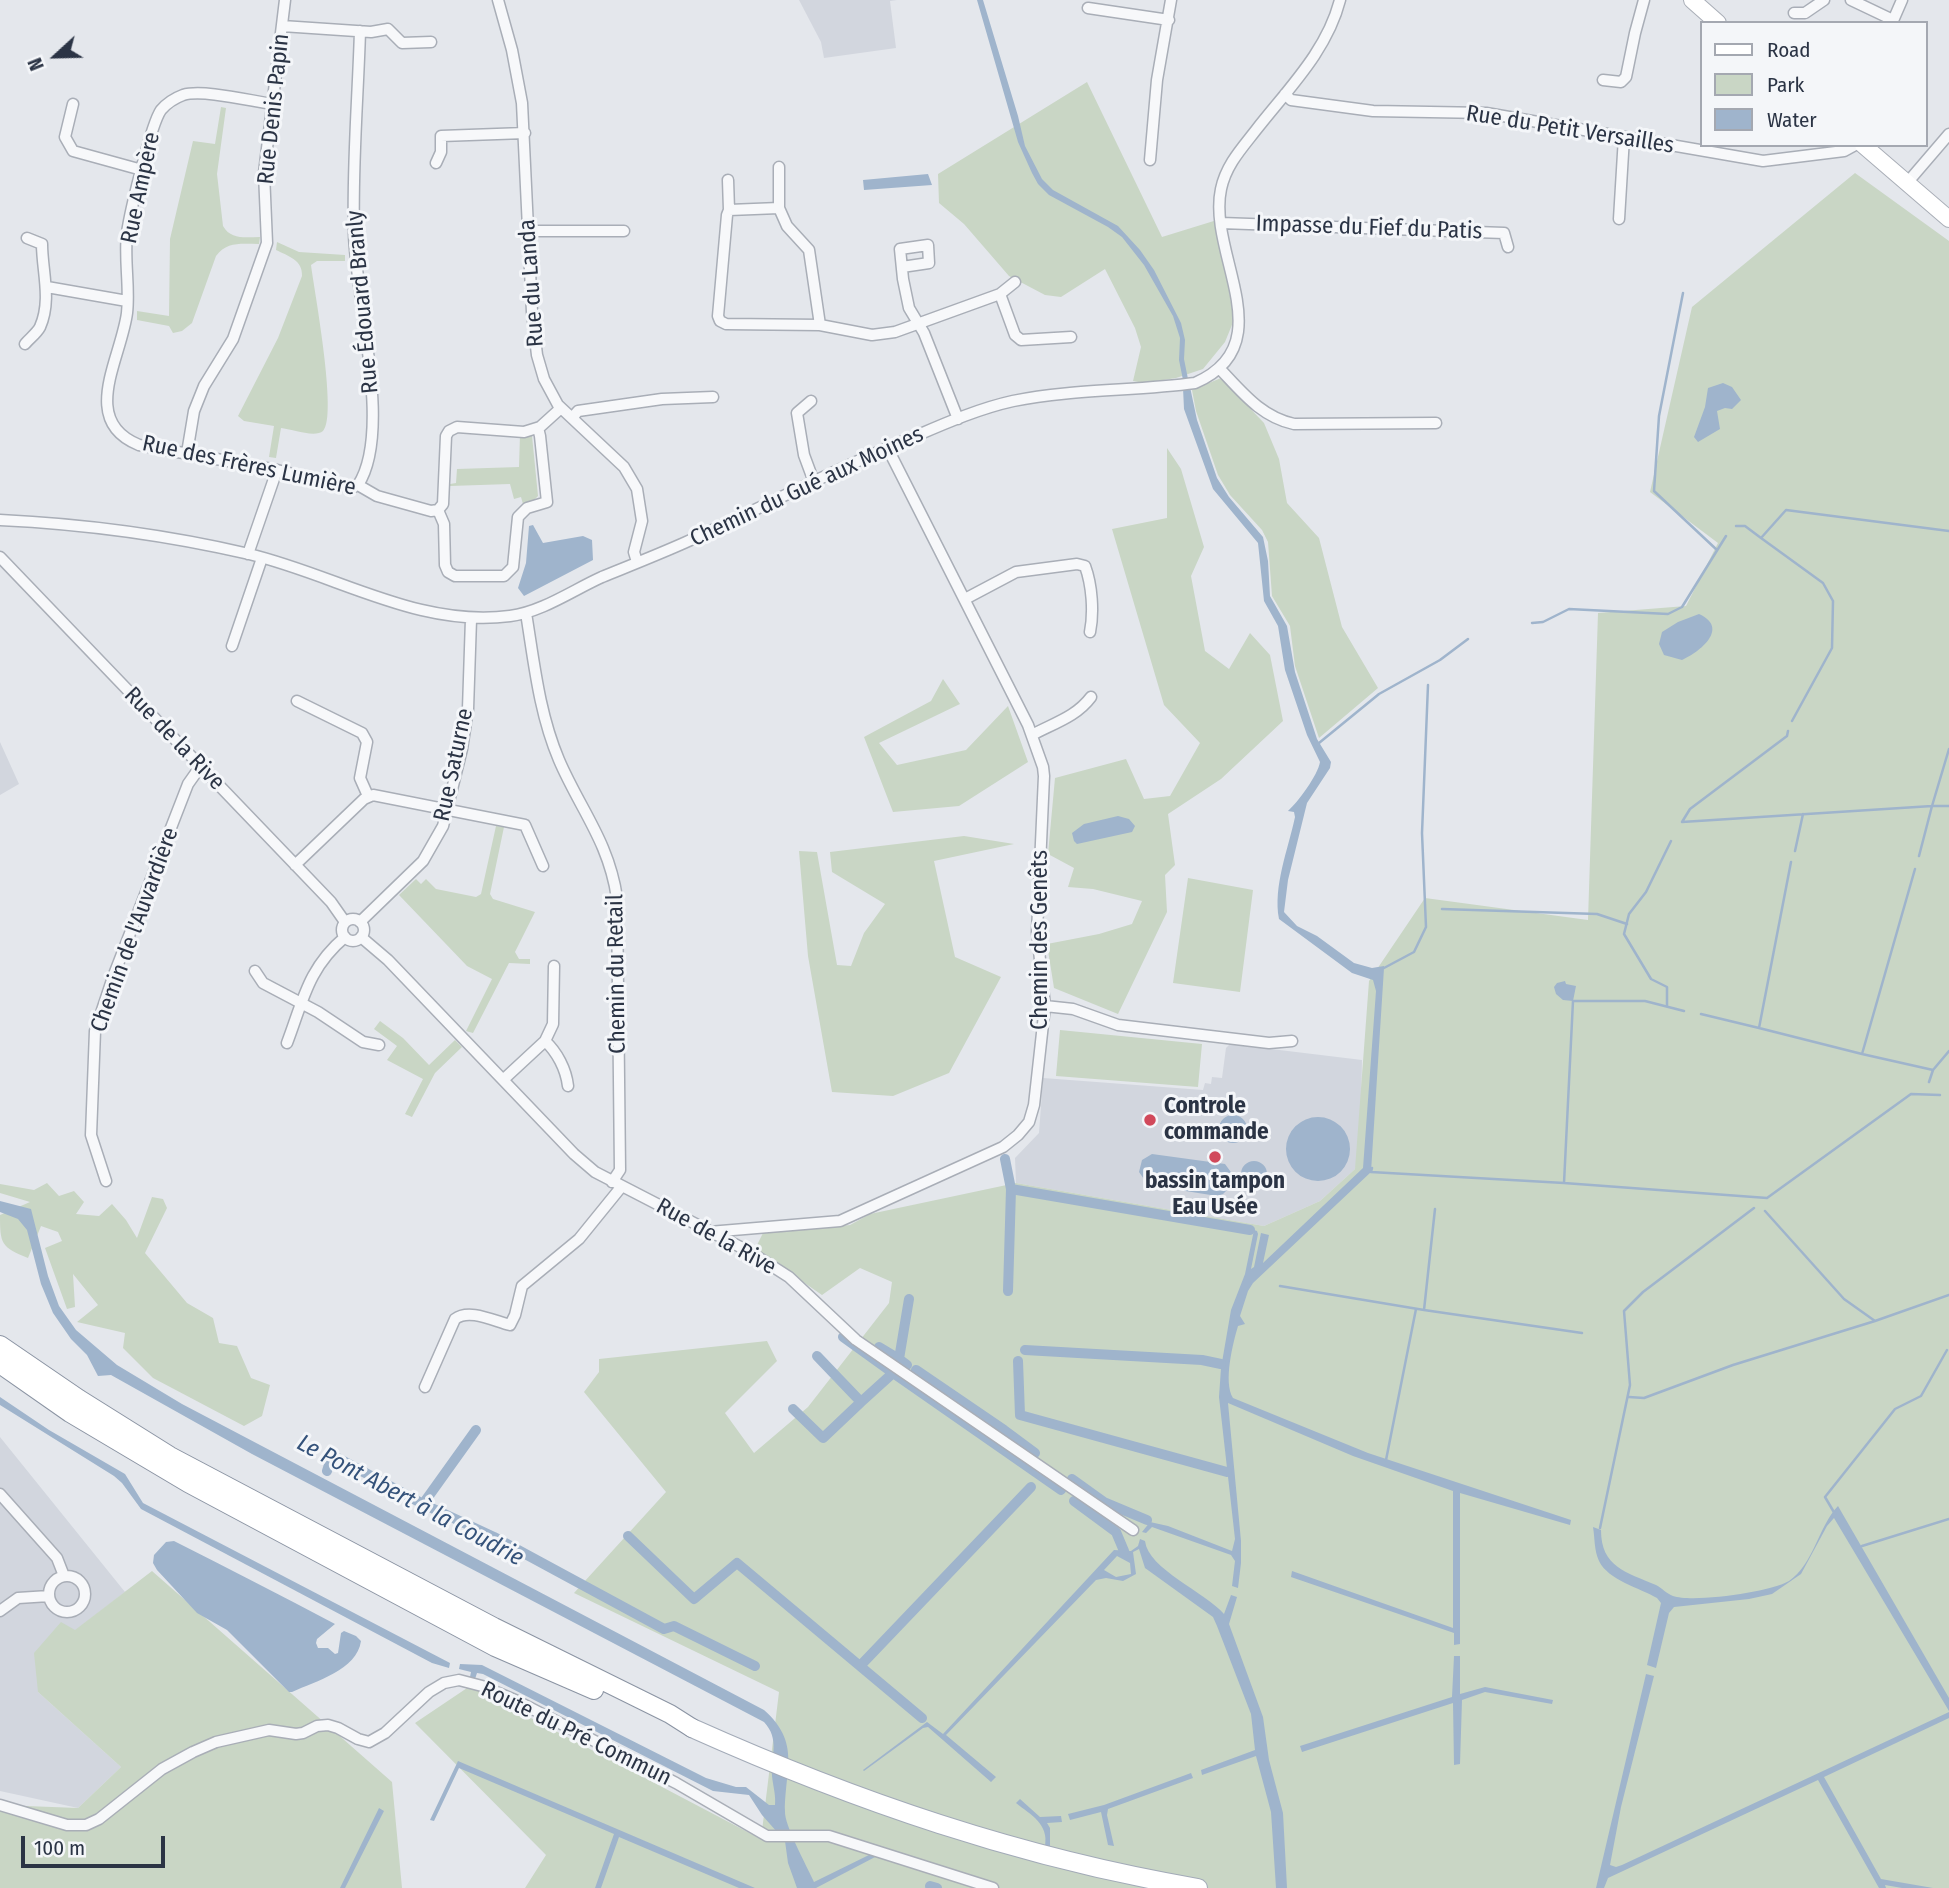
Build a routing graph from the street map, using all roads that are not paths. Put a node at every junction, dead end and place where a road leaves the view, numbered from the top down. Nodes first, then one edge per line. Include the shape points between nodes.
1 (285, 0) edge
2 (498, 0) edge
3 (1171, 0) edge
4 (1340, 0) edge
5 (1644, 0) edge
6 (1692, 0) edge
7 (1824, 0) edge
8 (1851, 0) edge
9 (1902, 0) edge
10 (1088, 8) dead end
11 (1794, 13) dead end
12 (1168, 20) junction
13 (1716, 21) edge
14 (1893, 21) edge
15 (282, 26) junction
16 (360, 31) junction
17 (431, 42) dead end
18 (1603, 79) dead end
19 (1285, 94) junction
20 (73, 104) dead end
21 (273, 104) junction
22 (525, 133) junction
23 (1949, 134) edge
24 (1624, 137) junction
25 (1851, 147) edge
26 (1865, 147) edge
27 (1150, 160) dead end
28 (436, 163) dead end
29 (779, 167) dead end
30 (142, 170) junction
31 (728, 180) dead end
32 (1907, 183) junction
33 (779, 208) junction
34 (729, 210) junction
35 (1619, 219) dead end
36 (1949, 219) edge
37 (1221, 223) junction
38 (528, 231) junction
39 (624, 231) dead end
40 (27, 238) dead end
41 (1508, 247) dead end
42 (902, 267) dead end
43 (1015, 282) dead end
44 (47, 286) junction
45 (1000, 294) junction
46 (127, 301) junction
47 (917, 324) junction
48 (820, 325) junction
49 (1071, 337) dead end
50 (25, 344) dead end
51 (1219, 368) junction
52 (713, 397) dead end
53 (811, 401) dead end
54 (561, 408) junction
55 (572, 418) junction
56 (958, 419) junction
57 (1436, 423) dead end
58 (112, 425) joint
59 (538, 428) junction
60 (887, 447) junction
61 (187, 453) junction
62 (277, 470) junction
63 (814, 482) junction
64 (358, 485) junction
65 (438, 510) junction
66 (0, 520) edge
67 (248, 554) junction
68 (0, 557) edge
69 (262, 558) junction
70 (637, 562) junction
71 (965, 599) junction
72 (526, 613) junction
73 (471, 619) junction
74 (1090, 632) dead end
75 (232, 646) dead end
76 (1091, 697) dead end
77 (296, 701) dead end
78 (1032, 735) junction
79 (201, 766) junction
80 (369, 796) junction
81 (447, 808) junction
82 (295, 865) junction
83 (543, 866) dead end
84 (345, 922) junction
85 (360, 922) junction
86 (345, 937) junction
87 (361, 937) junction
88 (554, 966) dead end
89 (255, 971) dead end
90 (302, 1003) junction
91 (1045, 1006) junction
92 (545, 1041) junction
93 (1292, 1041) dead end
94 (287, 1043) dead end
95 (379, 1045) dead end
96 (504, 1079) junction
97 (568, 1086) dead end
98 (106, 1181) dead end
99 (617, 1184) junction
100 (709, 1232) junction
101 (0, 1345) edge
102 (0, 1364) edge
103 (425, 1387) dead end
104 (0, 1494) edge
105 (1133, 1530) dead end
106 (64, 1576) junction
107 (49, 1596) junction
108 (0, 1611) edge
109 (692, 1728) junction
110 (0, 1805) edge
111 (993, 1888) edge
112 (1198, 1888) edge

1 - 15 street, Rue Denis Papin
2 - 22 street, Rue du Landa via 513,50
3 - 12 street
4 - 19 street via 1320,49
5 - 18 street via 1626,77 1621,82
6 - 13 main road
7 - 11 street via 1805,13
8 - 14 street
9 - 14 street
10 - 12 street
12 - 27 street
15 - 16 street
15 - 21 street, Rue Denis Papin
16 - 17 street via 388,29 402,43
16 - 64 street, Rue Édouard Branly via 354,232 372,404 369,461
19 - 24 street, Rue du Petit Versailles via 1291,100 1373,111 1486,113
19 - 37 street via 1231,161 1221,190
20 - 30 street via 65,137 73,151
21 - 30 street, Rue Ampère via 194,93 174,99 158,116
21 - 61 street, Rue Denis Papin via 264,173 267,243 233,339 194,411
22 - 28 street via 441,136
22 - 38 street, Rue du Landa
23 - 32 street
24 - 25 street, Rue du Petit Versailles via 1763,161
24 - 35 street
26 - 32 main road
29 - 33 street
30 - 46 street, Rue Ampère via 127,233
31 - 34 street
32 - 36 main road
33 - 34 street
33 - 48 street via 787,226 809,250
34 - 48 street via 720,321
37 - 41 street, Impasse du Fief du Patis via 1504,233
37 - 51 street via 1240,310 1238,332
38 - 39 street
38 - 54 street, Rue du Landa via 537,355 544,379
40 - 44 street via 42,244
42 - 47 street via 909,308
43 - 45 street
44 - 46 street
44 - 50 street via 40,328
45 - 47 street
45 - 49 street via 1021,340
46 - 58 street, Rue Ampère via 107,397
47 - 48 street via 872,335
47 - 56 street
51 - 56 street, Chemin du Gué aux Moines via 1195,383 1023,400
51 - 57 street via 1275,420 1294,424
52 - 55 street via 578,411
53 - 63 street via 797,413 803,455
54 - 55 street, Rue du Landa
54 - 59 street
55 - 70 street, Rue du Landa via 624,467 637,489 642,521 634,552
56 - 60 street, Chemin du Gué aux Moines
58 - 61 street, Rue des Frères Lumière via 139,445
59 - 65 street via 524,432 457,427 449,431 443,504
59 - 65 street via 547,502 527,508 518,517 509,574 455,576 448,572 444,524
60 - 63 street, Chemin du Gué aux Moines
60 - 71 street, Chemin des Genêts
61 - 62 street, Rue des Frères Lumière
62 - 64 street, Rue des Frères Lumière via 351,488
62 - 67 street
63 - 70 street, Chemin du Gué aux Moines
64 - 65 street, Rue des Frères Lumière via 377,496
66 - 67 street, Chemin du Gué aux Moines via 127,531
67 - 69 street, Chemin du Gué aux Moines
68 - 79 street, Rue de la Rive
69 - 73 street, Chemin du Gué aux Moines via 409,607
69 - 75 street
70 - 72 street, Chemin du Gué aux Moines
71 - 74 street via 1016,572 1085,566
71 - 78 street, Chemin des Genêts
72 - 73 street, Chemin du Gué aux Moines
72 - 99 street, Chemin du Retail via 537,687 552,740 614,875
73 - 81 street, Rue Saturne via 463,749
76 - 78 street via 1083,708
77 - 80 street via 362,733 366,741 360,778
78 - 91 street, Chemin des Genêts via 1044,776 1037,932
79 - 82 street, Rue de la Rive
79 - 98 street, Chemin de l'Auvardière via 188,784 95,1031 91,1135
80 - 81 street
80 - 82 street
81 - 83 street via 525,825
81 - 85 street, Rue Saturne via 439,835 423,861
82 - 84 street, Rue de la Rive
84 - 85 street
84 - 86 street
85 - 87 street
86 - 87 street via 353,941
86 - 90 street via 315,970
87 - 96 street, Rue de la Rive
88 - 92 street via 553,1024
89 - 90 street via 264,983
90 - 94 street
90 - 95 street via 363,1042
91 - 93 street via 1073,1009 1118,1026 1269,1043
91 - 100 street, Chemin des Genêts via 1029,1122 1003,1147 840,1221
92 - 96 street
92 - 97 street via 567,1076
96 - 99 street, Rue de la Rive via 574,1154
99 - 100 street, Rue de la Rive
99 - 103 street via 579,1239 522,1286 510,1325 468,1314 454,1319
100 - 105 street, Rue de la Rive via 789,1277 856,1340
101 - 109 main road via 170,1456
102 - 109 main road via 136,1454 495,1647
104 - 106 street via 57,1558
106 - 107 street via 52,1584
106 - 107 street via 83,1586 80,1608 58,1611
107 - 108 street via 19,1598
109 - 112 main road via 819,1783 924,1821 1034,1854
110 - 111 street, Route du Pré Commun via 67,1825 86,1825 162,1769 216,1742 269,1730 303,1733 328,1725 369,1742 429,1692 460,1680 514,1700 676,1783 757,1831 775,1838 819,1835 841,1839

